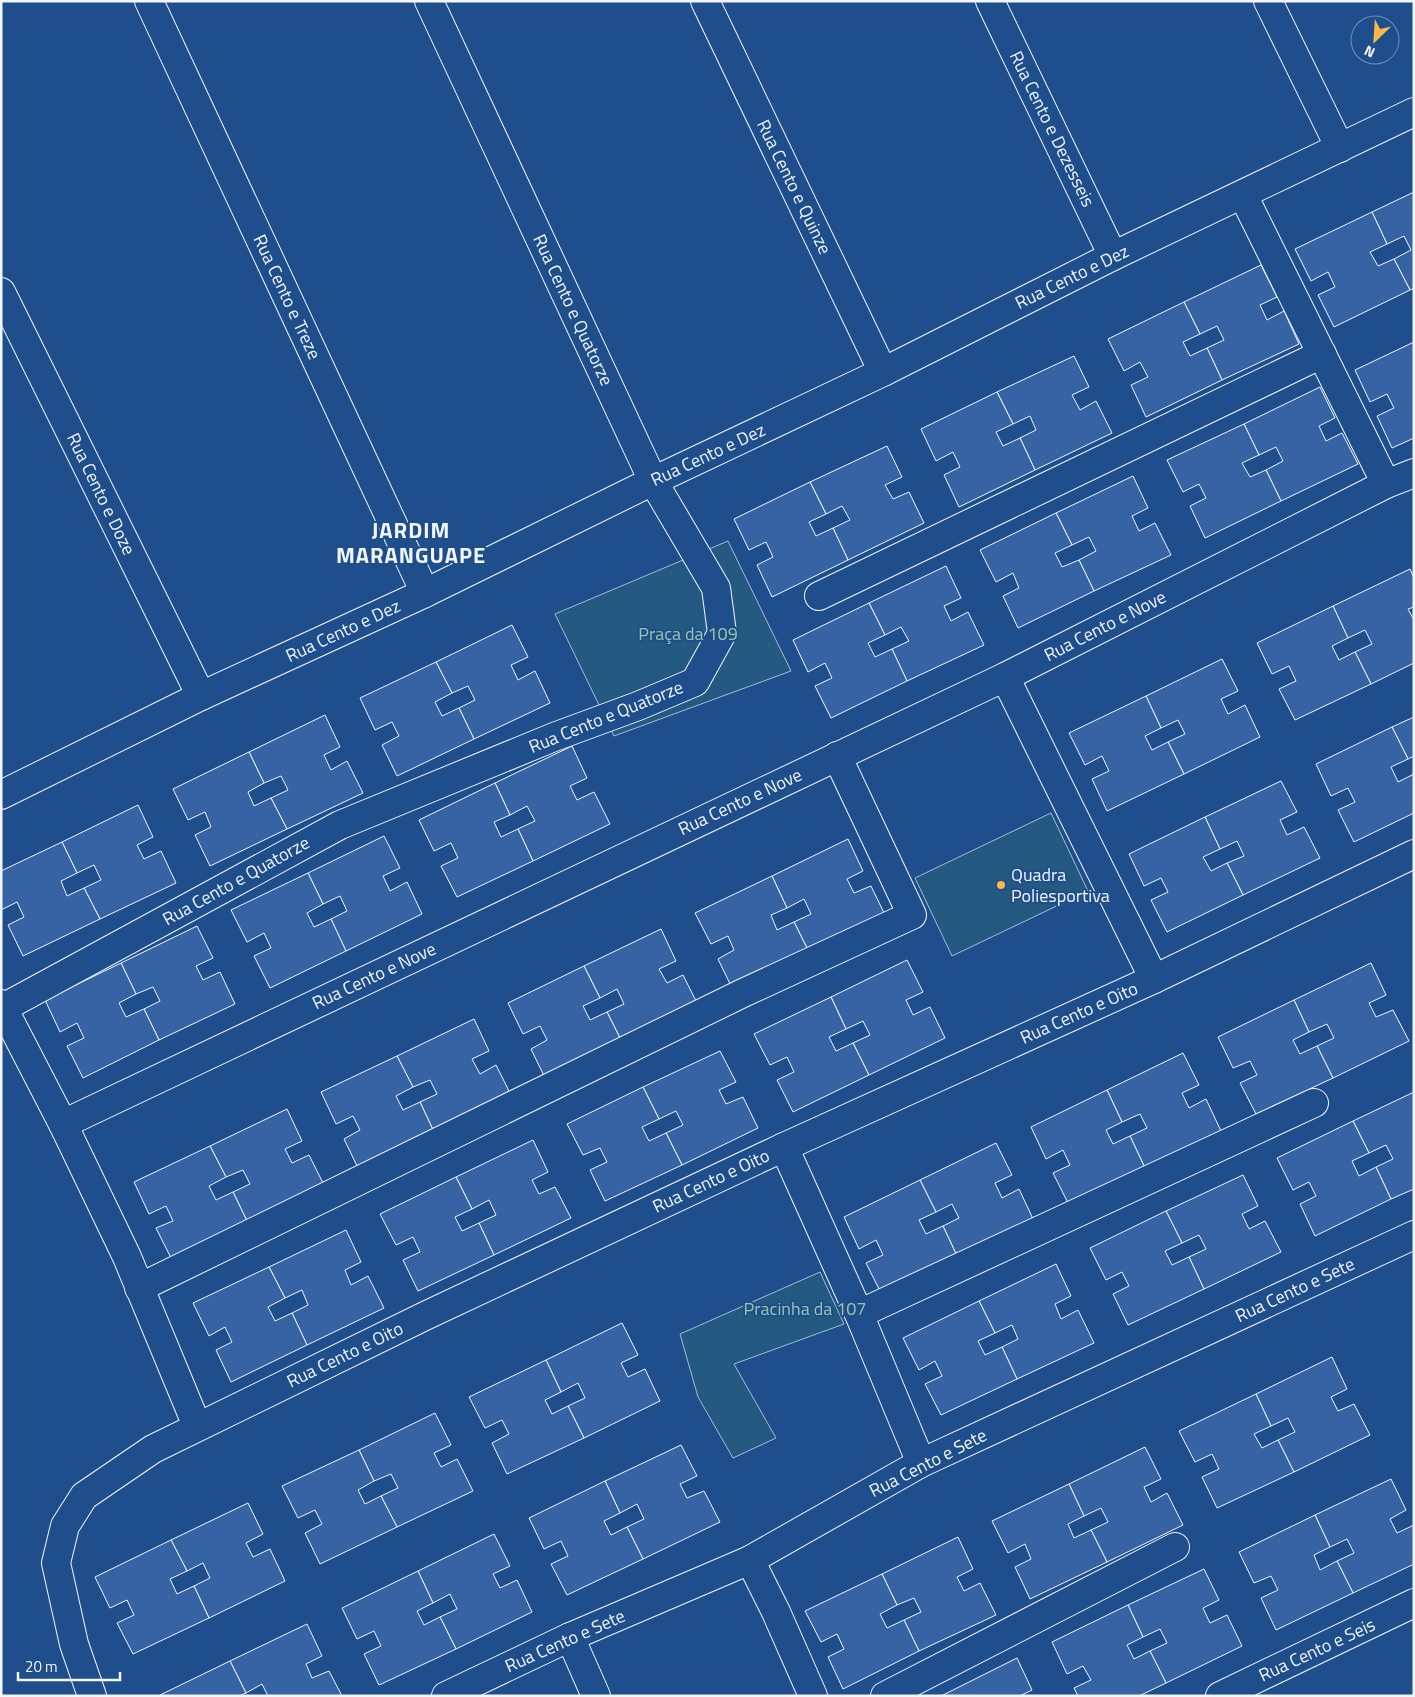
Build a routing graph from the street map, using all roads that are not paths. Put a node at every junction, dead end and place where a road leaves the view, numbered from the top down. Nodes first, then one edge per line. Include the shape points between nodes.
1 (149, 1) edge
2 (428, 1) edge
3 (705, 1) edge
4 (990, 1) edge
5 (1268, 1) edge
6 (1414, 112) edge
7 (1340, 148) junction
8 (1243, 195) junction
9 (1114, 256) junction
10 (1, 292) edge
11 (1322, 354) junction
12 (883, 372) junction
13 (1414, 473) edge
14 (653, 480) junction
15 (1386, 484) junction
16 (425, 593) junction
17 (818, 596) dead end
18 (1005, 677) junction
19 (201, 696) junction
20 (837, 756) junction
21 (1, 795) edge
22 (1414, 854) edge
23 (1154, 979) junction
24 (2, 1006) edge
25 (8, 1034) edge
26 (1314, 1104) dead end
27 (63, 1124) junction
28 (784, 1147) junction
29 (1414, 1235) edge
30 (139, 1288) junction
31 (859, 1314) junction
32 (197, 1426) junction
33 (921, 1463) junction
34 (1175, 1547) dead end
35 (750, 1560) junction
36 (1414, 1604) edge
37 (570, 1637) junction
38 (92, 1696) edge
39 (446, 1696) edge
40 (596, 1696) edge
41 (813, 1696) edge
42 (885, 1696) edge
43 (1220, 1696) edge

1 - 16 street, Rua Cento e Treze
2 - 14 street, Rua Cento e Quatorze
3 - 12 street, Rua Cento e Quinze
4 - 9 street, Rua Cento e Dezesseis
5 - 7 street
6 - 7 street, Rua Cento e Dez
7 - 8 street, Rua Cento e Dez
8 - 9 street, Rua Cento e Dez
8 - 11 street
9 - 12 street, Rua Cento e Dez
10 - 19 street, Rua Cento e Doze
11 - 15 street
11 - 17 street
12 - 14 street, Rua Cento e Dez
13 - 15 street, Rua Cento e Nove
14 - 16 street, Rua Cento e Dez
14 - 24 street, Rua Cento e Quatorze via 716,588 722,633 695,682 340,825
15 - 18 street, Rua Cento e Nove
16 - 19 street, Rua Cento e Dez
18 - 20 street, Rua Cento e Nove
18 - 23 street
19 - 21 street, Rua Cento e Dez
20 - 27 street, Rua Cento e Nove
20 - 30 street via 912,915 743,993
22 - 23 street, Rua Cento e Oito
23 - 28 street, Rua Cento e Oito
24 - 25 street
25 - 27 street
26 - 31 street
27 - 30 street
28 - 31 street
28 - 32 street, Rua Cento e Oito
29 - 33 street, Rua Cento e Sete
30 - 32 street
31 - 33 street
32 - 38 street, Rua Cento e Oito via 153,1449 84,1496 65,1526 56,1562 74,1644
33 - 35 street, Rua Cento e Sete
34 - 42 street
35 - 37 street, Rua Cento e Sete
35 - 41 street
36 - 43 street, Rua Cento e Seis
37 - 39 street, Rua Cento e Sete
37 - 40 street

